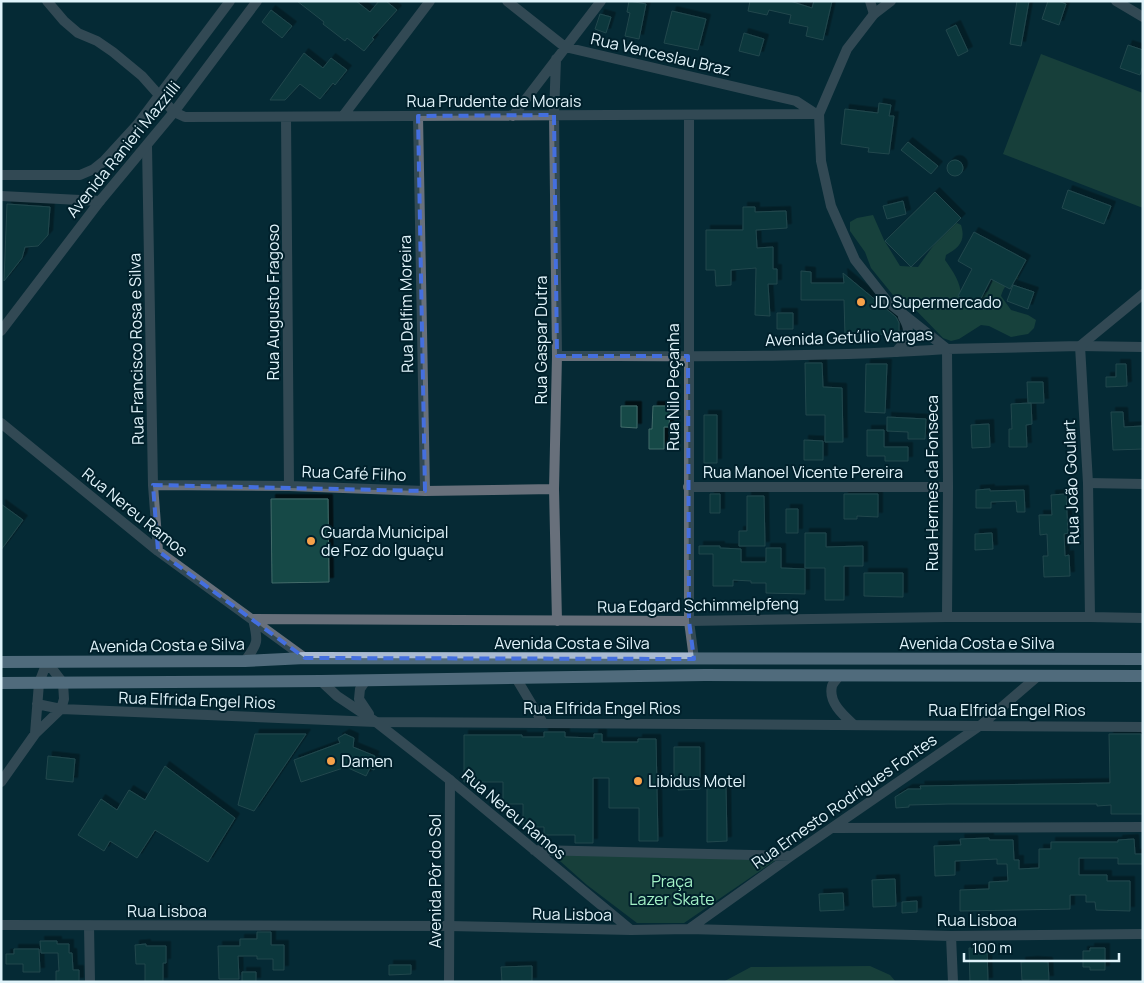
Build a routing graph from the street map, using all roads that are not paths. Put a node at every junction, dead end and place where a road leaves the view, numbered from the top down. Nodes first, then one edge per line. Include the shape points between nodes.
1 (47, 1) edge
2 (230, 1) edge
3 (257, 1) edge
4 (430, 1) edge
5 (507, 1) edge
6 (601, 1) edge
7 (870, 1) edge
8 (891, 1) edge
9 (1116, 1) edge
10 (874, 14) junction
11 (1143, 17) edge
12 (564, 47) junction
13 (556, 59) junction
14 (159, 95) junction
15 (174, 112) junction
16 (817, 114) junction
17 (554, 115) junction
18 (689, 115) junction
19 (343, 116) junction
20 (418, 116) junction
21 (513, 116) junction
22 (286, 117) junction
23 (148, 146) junction
24 (1, 175) edge
25 (1, 196) edge
26 (100, 201) junction
27 (1143, 294) edge
28 (902, 314) junction
29 (13, 316) junction
30 (1, 320) edge
31 (1, 331) edge
32 (1080, 346) junction
33 (1143, 347) edge
34 (947, 349) junction
35 (896, 352) junction
36 (557, 356) junction
37 (688, 356) junction
38 (1, 423) edge
39 (1088, 483) junction
40 (1143, 484) edge
41 (153, 485) junction
42 (289, 486) junction
43 (688, 487) junction
44 (948, 487) junction
45 (554, 489) junction
46 (425, 491) junction
47 (158, 551) junction
48 (947, 617) junction
49 (1090, 617) junction
50 (1143, 618) edge
51 (253, 619) junction
52 (689, 621) junction
53 (557, 622) junction
54 (305, 658) junction
55 (694, 659) junction
56 (1143, 659) edge
57 (245, 661) junction
58 (1, 662) edge
59 (47, 662) junction
60 (839, 676) junction
61 (1038, 676) junction
62 (1143, 676) edge
63 (516, 678) junction
64 (366, 680) junction
65 (321, 681) junction
66 (1, 683) edge
67 (39, 683) junction
68 (63, 683) junction
69 (37, 704) junction
70 (61, 709) junction
71 (376, 722) junction
72 (544, 723) junction
73 (853, 724) junction
74 (981, 725) junction
75 (1143, 726) edge
76 (35, 734) junction
77 (450, 780) junction
78 (1, 782) edge
79 (1143, 827) edge
80 (832, 828) junction
81 (534, 850) junction
82 (791, 856) junction
83 (1, 926) edge
84 (89, 926) junction
85 (450, 926) junction
86 (689, 929) junction
87 (631, 930) junction
88 (1143, 934) edge
89 (951, 936) junction
90 (90, 982) edge
91 (450, 982) edge
92 (953, 982) edge

1 - 14 street via 78,33 113,52
2 - 14 street, Avenida Ranieri Mazzilli
3 - 15 street, Avenida Ranieri Mazzilli
4 - 19 street
5 - 12 street, Rua Venceslau Braz
6 - 12 street
7 - 10 street
8 - 10 street
9 - 11 street
10 - 16 street via 847,49
12 - 13 street
12 - 16 street, Rua Venceslau Braz via 796,101
13 - 17 street, Rua Gaspar Dutra
13 - 21 street
14 - 15 street
14 - 24 street, Avenida Ranieri Mazzilli via 137,125 94,169 80,175
15 - 22 street, Rua Prudente de Morais via 185,117
15 - 23 street, Avenida Ranieri Mazzilli
16 - 18 street, Rua Prudente de Morais
16 - 28 street via 821,161 832,206 855,260 888,302
17 - 18 street, Rua Prudente de Morais
17 - 21 street, Rua Prudente de Morais
17 - 36 street, Rua Gaspar Dutra
18 - 37 street, Rua Nilo Peçanha
19 - 20 street, Rua Prudente de Morais
19 - 22 street, Rua Prudente de Morais
20 - 21 street, Rua Prudente de Morais
20 - 46 street, Rua Delfim Moreira
22 - 42 street, Rua Augusto Fragoso
23 - 26 street, Avenida Ranieri Mazzilli
23 - 41 street, Rua Francisco Rosa e Silva
25 - 26 street
26 - 29 street, Avenida Ranieri Mazzilli
27 - 32 street
28 - 34 street
28 - 35 street via 909,326 908,337
29 - 30 street
29 - 31 street, Avenida Ranieri Mazzilli
32 - 33 street, Avenida Getúlio Vargas
32 - 34 street, Avenida Getúlio Vargas
32 - 39 street, Rua João Goulart
34 - 35 street, Avenida Getúlio Vargas
34 - 44 street, Rua Hermes da Fonseca
35 - 37 street, Avenida Getúlio Vargas
36 - 37 street, Avenida Getúlio Vargas
36 - 45 street, Rua Gaspar Dutra
37 - 43 street, Rua Nilo Peçanha
38 - 47 street, Rua Nereu Ramos
39 - 40 street
39 - 49 street, Rua João Goulart
41 - 42 street, Rua Café Filho
41 - 47 street, Rua Francisco Rosa e Silva
42 - 46 street, Rua Café Filho
43 - 44 street, Rua Manoel Vicente Pereira
43 - 52 street, Rua Nilo Peçanha
44 - 48 street, Rua Hermes da Fonseca
45 - 46 street, Rua Café Filho
45 - 53 street, Rua Gaspar Dutra
47 - 51 street, Rua Nereu Ramos
48 - 49 street, Rua Edgard Schimmelpfeng
48 - 52 street, Rua Edgard Schimmelpfeng
49 - 50 street, Rua Edgard Schimmelpfeng
51 - 53 street, Rua Edgard Schimmelpfeng
51 - 54 street, Rua Nereu Ramos
51 - 57 street via 256,647
52 - 53 street, Rua Edgard Schimmelpfeng
52 - 55 street, Rua Nilo Peçanha
54 - 55 main road, Avenida Costa e Silva
54 - 57 main road, Avenida Costa e Silva
55 - 56 main road, Avenida Costa e Silva
57 - 59 main road, Avenida Costa e Silva
58 - 59 main road, Avenida Costa e Silva
59 - 67 street
59 - 68 street
60 - 61 main road, Avenida Costa e Silva
60 - 63 main road, Avenida Costa e Silva
60 - 73 street via 832,686 833,698 841,714
61 - 62 main road, Avenida Costa e Silva
61 - 74 street, Rua Ernesto Rodrigues Fontes
63 - 64 main road, Avenida Costa e Silva
63 - 72 street
64 - 65 main road, Avenida Costa e Silva
64 - 71 street via 360,689 359,699
65 - 68 main road, Avenida Costa e Silva
65 - 71 street
66 - 67 main road, Avenida Costa e Silva
67 - 68 main road, Avenida Costa e Silva
67 - 69 street
68 - 70 street
69 - 70 street, Rua Elfrida Engel Rios
69 - 76 street
70 - 71 street, Rua Elfrida Engel Rios
70 - 76 street
71 - 72 street, Rua Elfrida Engel Rios
71 - 77 street, Rua Nereu Ramos
72 - 73 street, Rua Elfrida Engel Rios
73 - 74 street, Rua Elfrida Engel Rios
74 - 75 street, Rua Elfrida Engel Rios
74 - 80 street, Rua Ernesto Rodrigues Fontes
76 - 78 street
77 - 81 street, Rua Nereu Ramos
77 - 85 street, Avenida Pôr do Sol
79 - 80 street
80 - 82 street, Rua Ernesto Rodrigues Fontes
81 - 82 street
81 - 87 street, Rua Nereu Ramos
82 - 86 street, Rua Ernesto Rodrigues Fontes
83 - 84 street, Rua Lisboa
84 - 85 street, Rua Lisboa
84 - 90 street
85 - 87 street, Rua Lisboa
85 - 91 street, Avenida Pôr do Sol
86 - 87 street, Rua Lisboa
86 - 89 street, Rua Lisboa
88 - 89 street, Rua Lisboa
89 - 92 street

